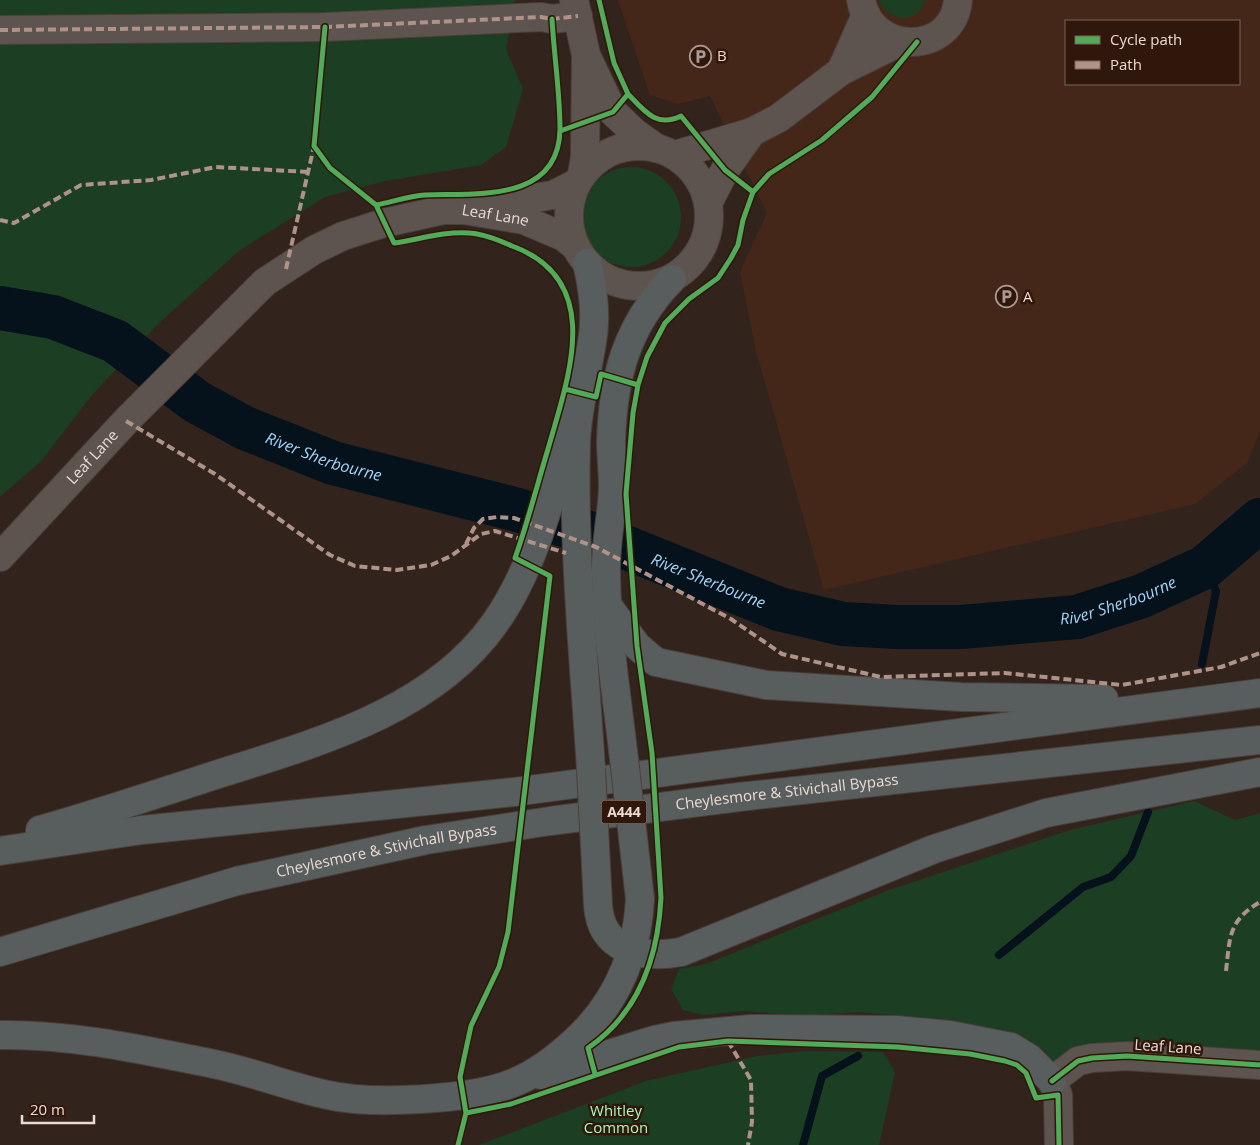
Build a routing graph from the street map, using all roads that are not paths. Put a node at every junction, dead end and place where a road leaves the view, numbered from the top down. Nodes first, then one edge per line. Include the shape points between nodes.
1 (958, 0) edge
2 (863, 7) edge
3 (576, 8) edge
4 (0, 30) edge
5 (900, 42) junction
6 (586, 55) junction
7 (841, 71) junction
8 (752, 132) junction
9 (666, 152) junction
10 (579, 179) junction
11 (708, 204) junction
12 (464, 210) junction
13 (581, 255) junction
14 (672, 279) junction
15 (566, 479) junction
16 (0, 557) edge
17 (608, 606) junction
18 (1260, 693) edge
19 (1203, 700) junction
20 (1260, 740) edge
21 (1260, 772) edge
22 (0, 842) edge
23 (0, 850) edge
24 (632, 950) junction
25 (0, 952) edge
26 (0, 1035) edge
27 (1260, 1065) edge
28 (1052, 1081) junction
29 (513, 1083) junction
30 (1059, 1145) edge

1 - 5 street via 951,20 939,33 917,42
2 - 5 street via 877,30
2 - 7 street
3 - 4 street via 552,19 325,27
3 - 6 street
5 - 7 street
6 - 9 street via 613,112 635,133
6 - 10 street via 585,157
7 - 8 street via 778,118
8 - 9 street
8 - 11 street via 725,170
9 - 10 street via 640,145 616,149 599,158
9 - 11 street via 695,173
10 - 12 street, Leaf Lane via 553,195
10 - 13 street via 571,197 569,215 571,231
11 - 14 street via 708,228 702,248 688,267
12 - 13 street, Leaf Lane via 524,220 564,237
12 - 16 street, Leaf Lane via 443,210 343,236 314,250 266,282 142,405
13 - 14 street via 604,276 624,284 651,286
13 - 15 highway via 594,310 593,340
14 - 17 highway via 653,298 639,322 619,370 611,442 613,486 606,572
15 - 22 highway via 513,593 496,622 454,669 403,703 349,728 261,760
15 - 24 highway, bridge via 578,568 598,905 607,935
17 - 19 highway via 637,646 656,662 766,685 961,697
17 - 24 highway, bridge via 640,899
18 - 19 highway, A444
19 - 23 highway, A444 via 514,792 142,830
20 - 25 highway, Cheylesmore & Stivichall Bypass / A444 via 739,797 426,840 237,881
21 - 24 highway via 1046,813 934,849 681,952 653,955
24 - 29 highway via 622,981 592,1025 541,1068
26 - 29 highway via 92,1040 216,1064 330,1096 426,1098 481,1092
27 - 28 street, Leaf Lane via 1127,1056 1092,1058 1078,1061
28 - 29 highway via 1029,1058 1012,1047 950,1035 896,1030 751,1029 654,1040
28 - 30 street via 1058,1095

